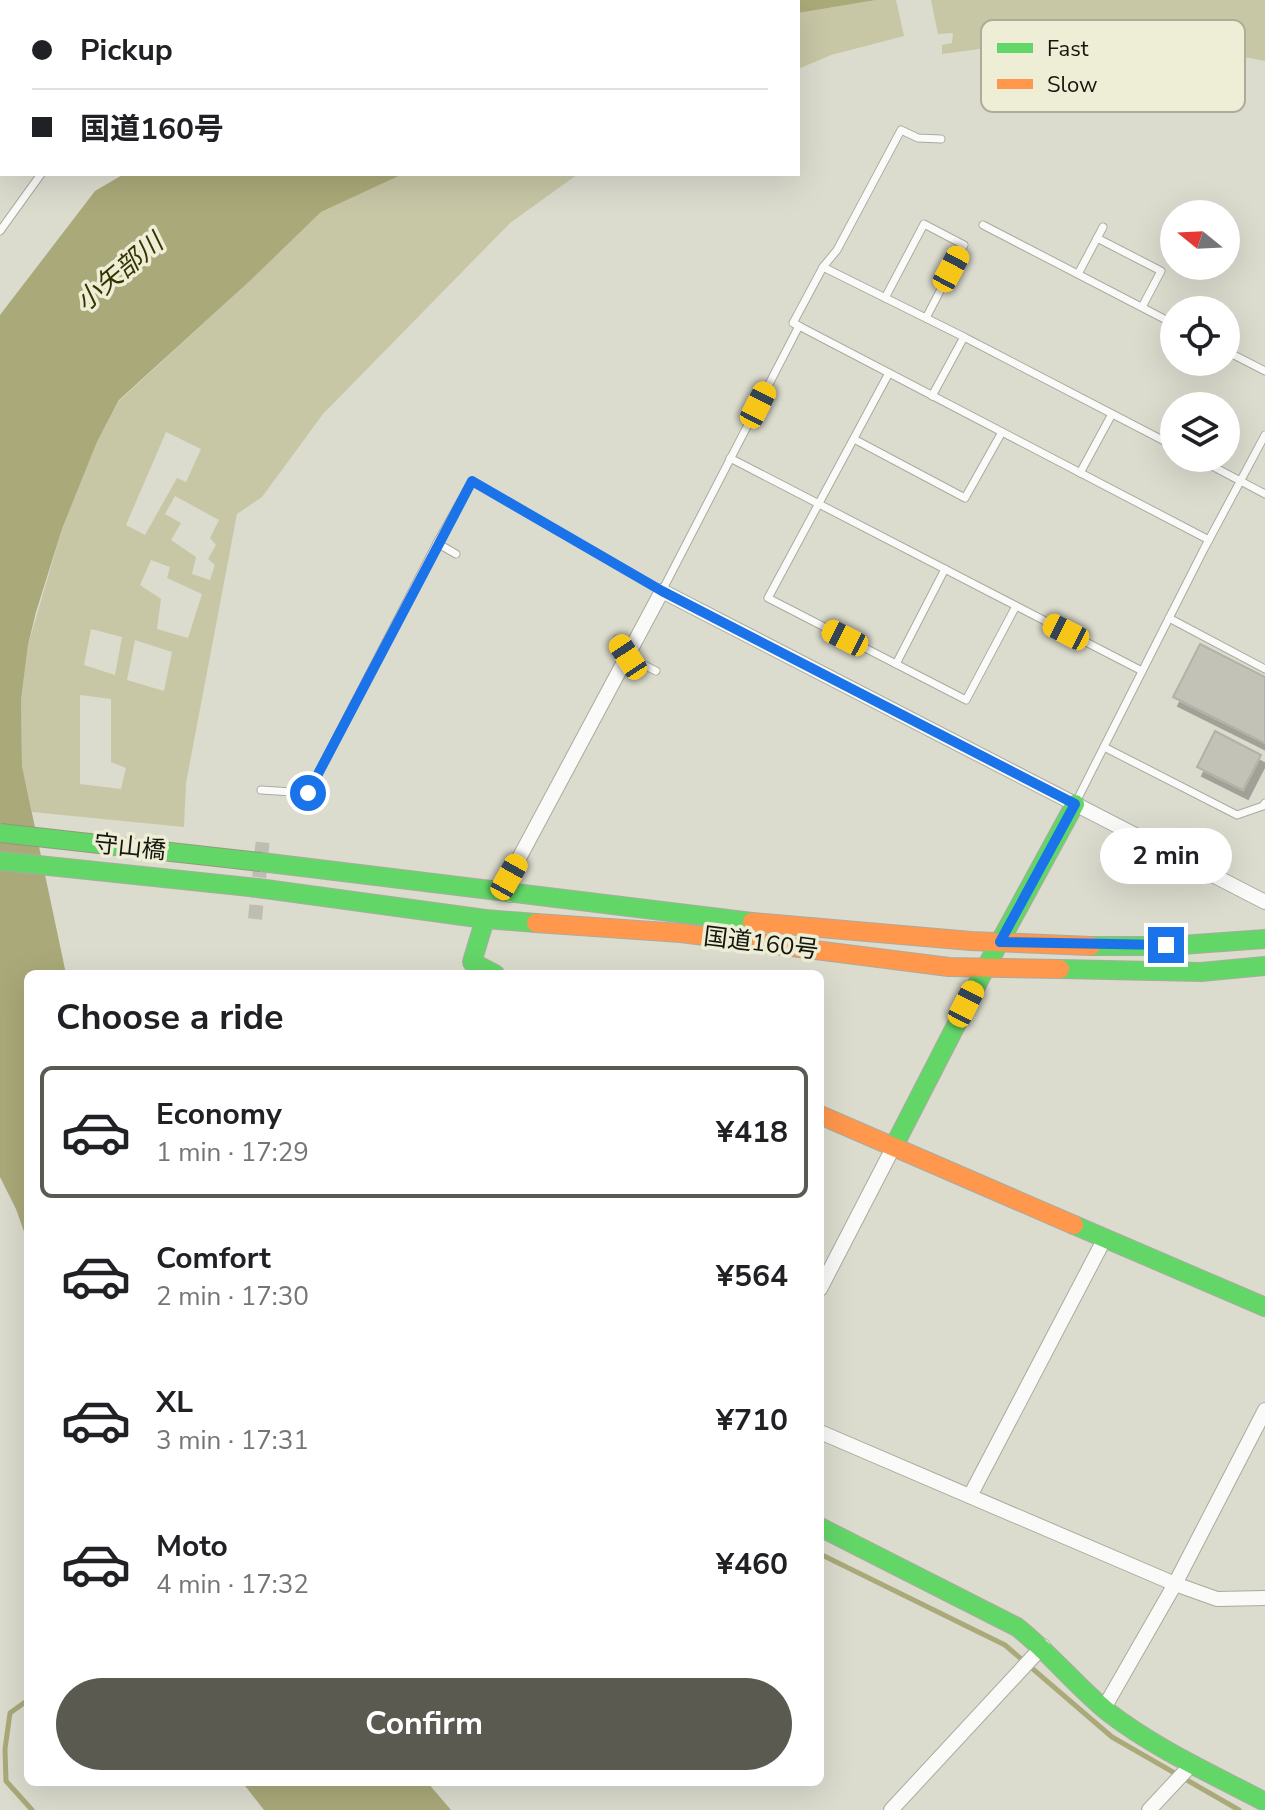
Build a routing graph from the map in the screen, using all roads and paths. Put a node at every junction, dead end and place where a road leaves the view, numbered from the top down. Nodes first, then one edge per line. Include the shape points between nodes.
1 (941, 139) dead end
2 (40, 176) edge
3 (983, 225) dead end
4 (1103, 227) dead end
5 (0, 231) edge
6 (1097, 238) junction
7 (823, 267) junction
8 (1078, 274) junction
9 (885, 298) junction
10 (1142, 307) junction
11 (1160, 317) edge
12 (926, 318) junction
13 (799, 326) junction
14 (964, 337) junction
15 (1240, 358) edge
16 (1265, 371) edge
17 (889, 373) junction
18 (932, 396) junction
19 (1112, 414) junction
20 (1002, 432) junction
21 (1265, 435) edge
22 (854, 439) junction
23 (1160, 439) edge
24 (730, 458) junction
25 (1224, 472) edge
26 (1080, 473) junction
27 (1241, 481) junction
28 (1265, 494) edge
29 (818, 504) junction
30 (1209, 540) junction
31 (437, 543) junction
32 (456, 554) dead end
33 (945, 569) junction
34 (662, 591) junction
35 (1016, 606) junction
36 (1169, 618) junction
37 (617, 639) dead end
38 (628, 657) junction
39 (896, 664) junction
40 (1265, 669) edge
41 (656, 671) dead end
42 (1142, 671) junction
43 (1104, 747) junction
44 (261, 790) dead end
45 (1265, 803) edge
46 (1075, 804) junction
47 (0, 833) edge
48 (0, 861) edge
49 (261, 862) joint
50 (258, 888) joint
51 (510, 895) junction
52 (1265, 902) edge
53 (485, 919) junction
54 (1265, 939) edge
55 (1000, 942) junction
56 (1265, 966) edge
57 (986, 967) junction
58 (487, 970) edge
59 (824, 1117) edge
60 (894, 1146) junction
61 (1105, 1238) junction
62 (824, 1281) edge
63 (1265, 1307) edge
64 (1265, 1410) edge
65 (824, 1434) edge
66 (970, 1496) junction
67 (824, 1529) edge
68 (1175, 1584) junction
69 (1265, 1598) edge
70 (1038, 1652) junction
71 (1104, 1708) junction
72 (1189, 1767) junction
73 (1264, 1799) edge
74 (891, 1810) edge
75 (1149, 1810) edge

1 - 7 lane via 918,138 901,130
2 - 5 lane
3 - 8 lane
4 - 6 lane
6 - 8 lane
6 - 10 lane via 1161,271
7 - 9 lane
7 - 13 lane via 793,323
8 - 10 lane
9 - 12 lane
9 - 12 lane via 924,224 964,245
10 - 11 lane
12 - 14 lane
13 - 17 lane
13 - 24 lane
14 - 18 lane
14 - 19 lane
15 - 16 lane
17 - 18 lane
17 - 22 lane
18 - 20 lane
19 - 23 lane
19 - 26 lane
20 - 22 lane via 965,498
20 - 26 lane
21 - 27 lane
22 - 29 lane
24 - 29 lane
24 - 34 lane
25 - 27 lane
26 - 30 lane
27 - 28 lane
27 - 30 lane
29 - 33 lane
29 - 39 lane via 768,598
30 - 36 lane
31 - 32 lane
31 - 34 lane via 472,481
31 - 44 lane via 308,793
33 - 35 lane
33 - 39 lane
34 - 38 street
34 - 46 street
35 - 39 lane via 966,700
35 - 42 lane
36 - 40 lane
36 - 42 lane
37 - 38 lane
38 - 41 lane
38 - 51 street via 509,877
42 - 43 lane
43 - 45 lane via 1237,815
43 - 46 lane
46 - 52 street
46 - 55 main road
47 - 49 main road, 守山橋, bridge
48 - 50 main road, 守山橋
49 - 51 main road, 国道160号
50 - 53 main road, 国道160号
51 - 55 main road, 国道160号 via 762,924
53 - 57 main road, 国道160号 via 681,933 949,967
53 - 58 main road via 472,962
54 - 55 main road, 国道160号 via 1135,946
55 - 57 main road
56 - 57 main road, 国道160号 via 1201,972
57 - 60 main road
59 - 60 main road
60 - 61 main road
60 - 62 street
61 - 63 main road
61 - 66 street
64 - 68 street
65 - 66 street
66 - 68 street
67 - 70 main road via 1017,1627
68 - 69 street via 1217,1599
68 - 71 street
70 - 71 main road
70 - 74 street
71 - 72 main road
72 - 73 main road
72 - 75 street

